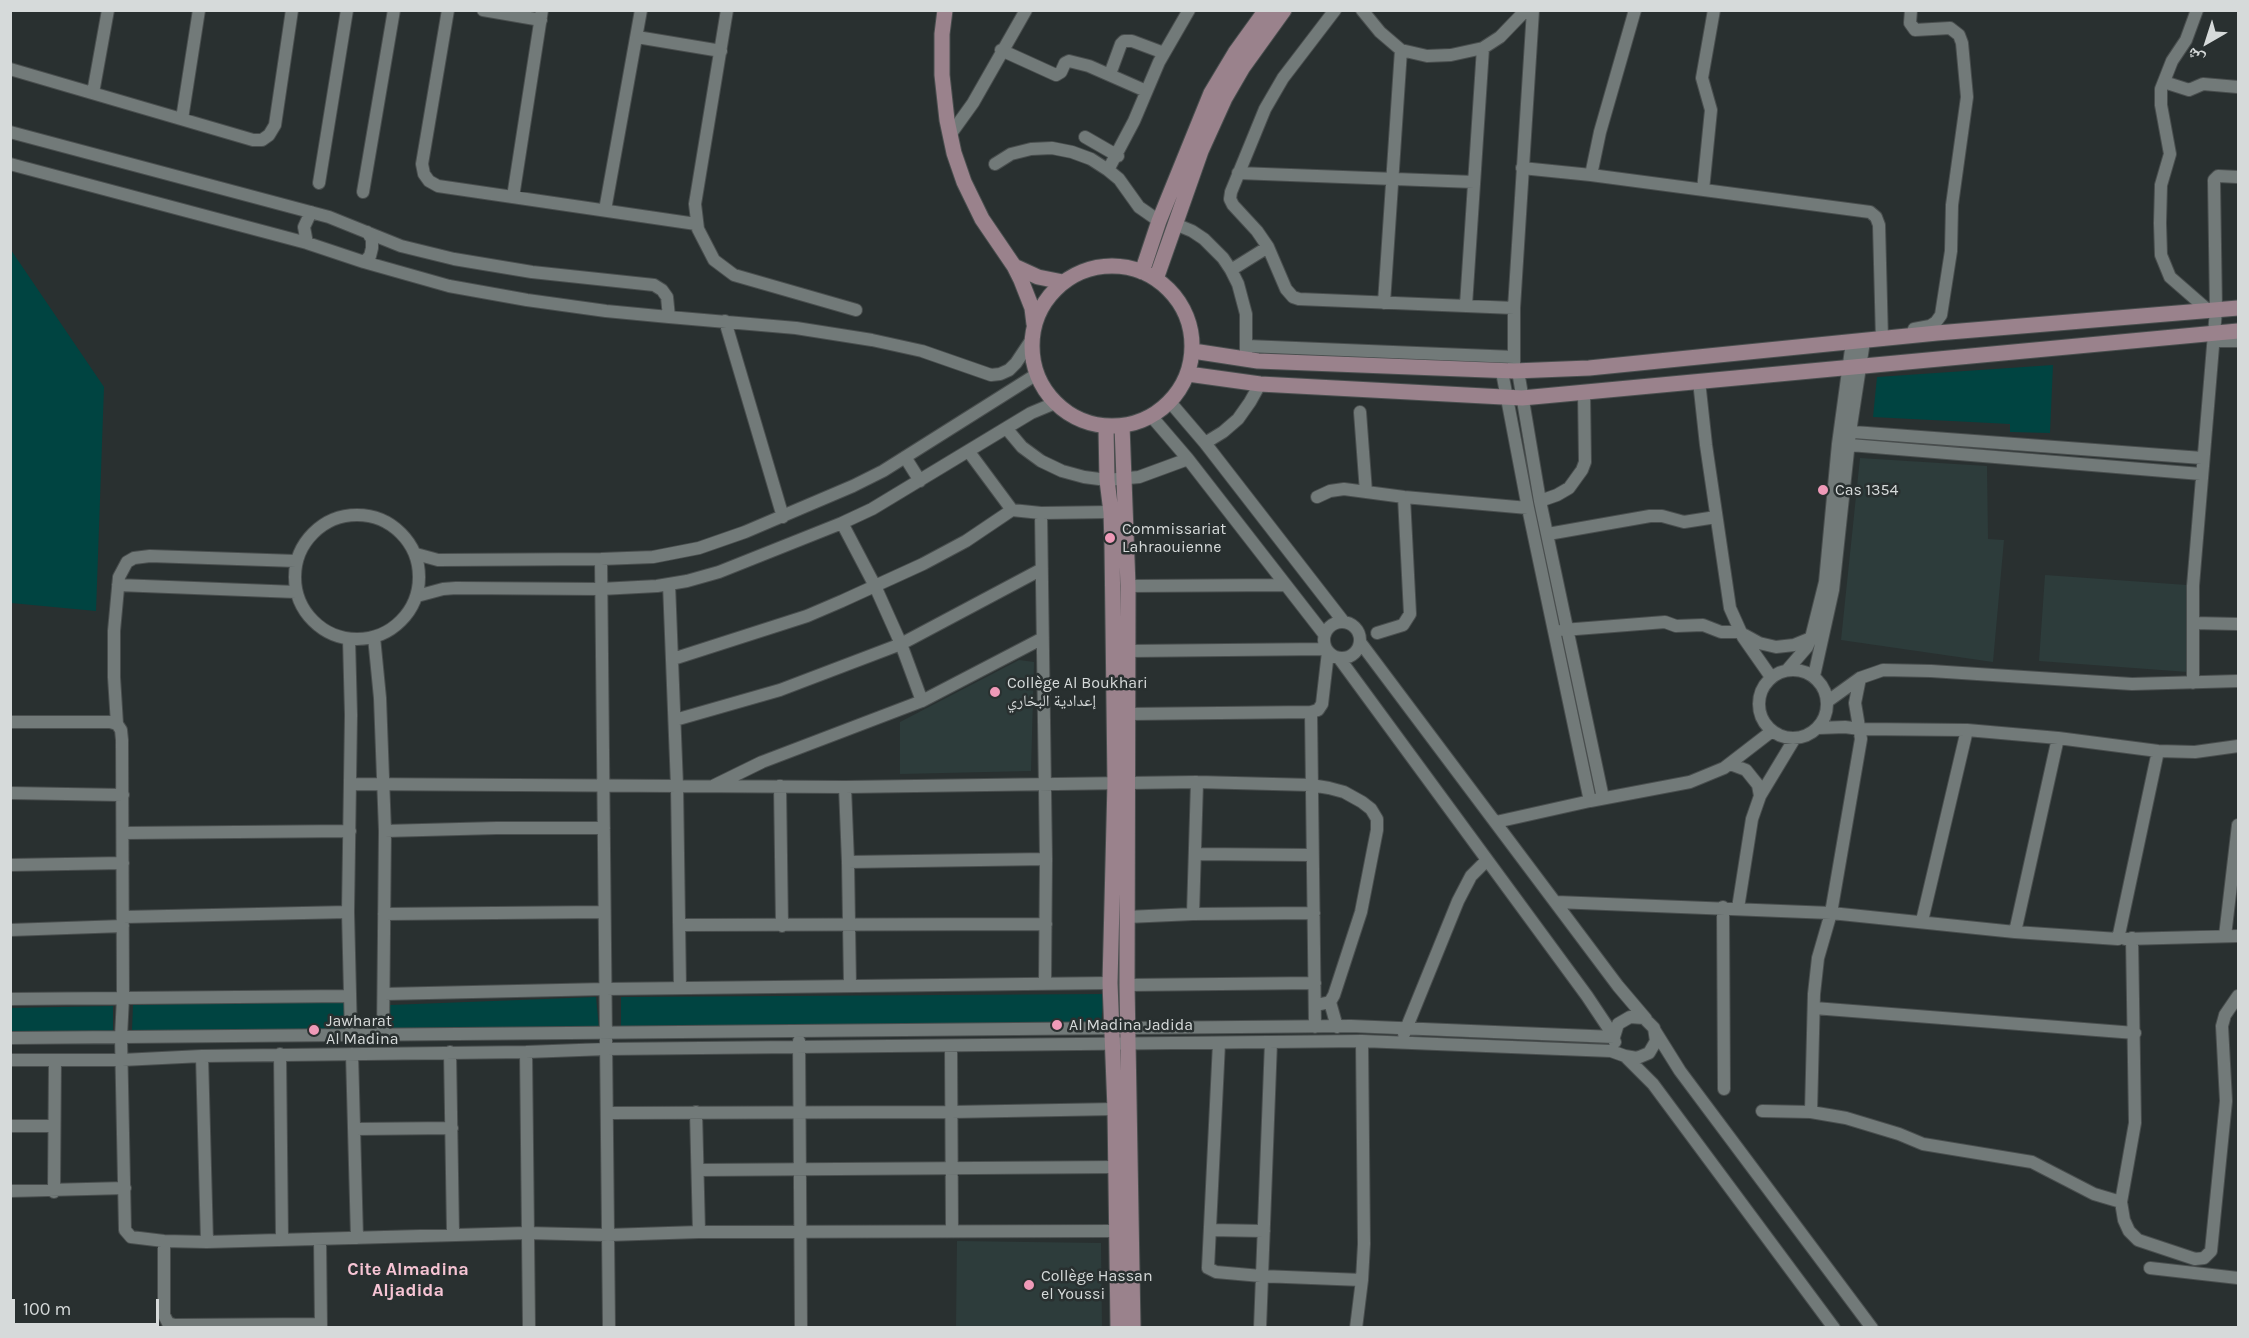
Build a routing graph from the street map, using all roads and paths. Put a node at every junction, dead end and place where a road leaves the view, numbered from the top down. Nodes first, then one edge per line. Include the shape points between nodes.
1 (108, 10) edge
2 (199, 10) edge
3 (292, 10) edge
4 (347, 10) edge
5 (394, 10) edge
6 (448, 10) edge
7 (483, 10) edge
8 (641, 10) edge
9 (727, 10) edge
10 (945, 10) edge
11 (1026, 10) edge
12 (1189, 10) edge
13 (1266, 10) edge
14 (1284, 10) edge
15 (1335, 10) edge
16 (1362, 10) edge
17 (1526, 10) edge
18 (1533, 10) edge
19 (1635, 10) edge
20 (1714, 10) edge
21 (1911, 10) edge
22 (2197, 10) edge
23 (542, 15) edge
24 (637, 37) junction
25 (1483, 48) junction
26 (1001, 50) junction
27 (1401, 50) junction
28 (721, 51) junction
29 (1164, 53) junction
30 (10, 69) edge
31 (1110, 74) junction
32 (2164, 81) junction
33 (2238, 87) edge
34 (1146, 91) junction
35 (93, 93) junction
36 (182, 119) junction
37 (10, 132) edge
38 (950, 135) junction
39 (1085, 137) dead end
40 (1118, 156) junction
41 (10, 164) edge
42 (995, 164) dead end
43 (1522, 168) junction
44 (1108, 170) junction
45 (1238, 173) junction
46 (1591, 175) junction
47 (2238, 177) edge
48 (1392, 178) junction
49 (1474, 182) junction
50 (319, 183) dead end
51 (1703, 190) junction
52 (363, 192) dead end
53 (513, 197) junction
54 (605, 210) junction
55 (311, 212) junction
56 (1159, 221) junction
57 (696, 224) junction
58 (1175, 224) junction
59 (367, 232) junction
60 (307, 243) junction
61 (1268, 247) junction
62 (363, 262) junction
63 (1014, 266) junction
64 (1231, 270) junction
65 (1142, 272) junction
66 (1156, 279) junction
67 (1063, 282) junction
68 (1383, 303) junction
69 (1466, 305) junction
70 (1514, 308) junction
71 (2238, 308) edge
72 (856, 310) dead end
73 (2212, 310) junction
74 (669, 317) junction
75 (726, 321) junction
76 (2238, 331) edge
77 (1033, 332) junction
78 (1882, 337) junction
79 (2214, 337) junction
80 (2238, 341) edge
81 (1858, 342) junction
82 (1193, 351) junction
83 (1246, 353) junction
84 (1854, 366) junction
85 (1512, 368) junction
86 (1037, 374) junction
87 (1188, 374) junction
88 (1699, 381) junction
89 (1260, 384) junction
90 (1584, 393) junction
91 (1514, 398) junction
92 (1170, 402) junction
93 (1055, 403) junction
94 (1360, 412) dead end
95 (1152, 417) junction
96 (1122, 426) junction
97 (1107, 427) junction
98 (1006, 428) junction
99 (1844, 438) junction
100 (1205, 443) junction
101 (969, 452) junction
102 (905, 457) junction
103 (2202, 458) junction
104 (1188, 459) junction
105 (2201, 474) junction
106 (1107, 480) junction
107 (1123, 480) junction
108 (920, 481) junction
109 (1365, 492) junction
110 (1317, 497) dead end
111 (1404, 497) junction
112 (1540, 501) junction
113 (1528, 508) junction
114 (1012, 510) junction
115 (1111, 512) junction
116 (1041, 513) junction
117 (783, 517) junction
118 (1716, 517) junction
119 (842, 523) junction
120 (1548, 534) junction
121 (416, 554) junction
122 (601, 560) junction
123 (296, 561) junction
124 (1042, 569) junction
125 (669, 584) junction
126 (118, 585) junction
127 (1286, 585) junction
128 (875, 586) junction
129 (1128, 586) junction
130 (601, 589) junction
131 (296, 592) junction
132 (417, 596) junction
133 (1343, 621) junction
134 (2193, 623) junction
135 (2238, 624) edge
136 (1562, 630) junction
137 (1739, 632) junction
138 (1377, 633) dead end
139 (1324, 634) junction
140 (374, 637) junction
141 (1043, 638) junction
142 (1811, 638) junction
143 (349, 639) junction
144 (1360, 642) junction
145 (900, 644) junction
146 (1128, 651) junction
147 (1331, 653) junction
148 (673, 659) junction
149 (1788, 669) junction
150 (1814, 676) junction
151 (1771, 677) junction
152 (1860, 678) junction
153 (2238, 681) edge
154 (2193, 683) junction
155 (922, 700) junction
156 (1828, 701) junction
157 (1311, 712) junction
158 (1128, 714) junction
159 (675, 720) junction
160 (10, 722) edge
161 (117, 724) junction
162 (1818, 728) junction
163 (1860, 729) junction
164 (1967, 730) junction
165 (1772, 731) junction
166 (1796, 738) junction
167 (2058, 738) junction
168 (2238, 746) edge
169 (2158, 751) junction
170 (1730, 764) junction
171 (1197, 782) junction
172 (1045, 783) junction
173 (1121, 783) junction
174 (351, 784) junction
175 (383, 785) junction
176 (603, 785) junction
177 (1311, 785) junction
178 (677, 786) junction
179 (713, 786) junction
180 (780, 786) junction
181 (845, 787) junction
182 (10, 793) edge
183 (123, 795) junction
184 (1760, 796) junction
185 (1603, 798) junction
186 (1590, 801) junction
187 (1496, 822) junction
188 (2238, 825) edge
189 (604, 828) junction
190 (350, 831) junction
191 (385, 831) junction
192 (123, 833) junction
193 (1196, 854) junction
194 (1312, 855) junction
195 (1046, 859) junction
196 (1487, 860) junction
197 (848, 862) junction
198 (123, 863) junction
199 (10, 865) edge
200 (1556, 902) junction
201 (1723, 907) junction
202 (1738, 908) junction
203 (348, 912) junction
204 (604, 912) junction
205 (1314, 913) junction
206 (1831, 913) junction
207 (384, 914) junction
208 (1193, 914) junction
209 (1127, 917) junction
210 (1922, 921) junction
211 (123, 922) junction
212 (1046, 924) junction
213 (679, 925) junction
214 (849, 925) junction
215 (782, 926) junction
216 (10, 930) edge
217 (2015, 932) junction
218 (2225, 936) junction
219 (2238, 936) edge
220 (2132, 938) junction
221 (2118, 939) junction
222 (1110, 983) junction
223 (1315, 983) junction
224 (1045, 984) junction
225 (1127, 985) junction
226 (850, 986) junction
227 (680, 988) junction
228 (605, 989) junction
229 (384, 994) junction
230 (350, 996) junction
231 (2238, 996) edge
232 (123, 997) junction
233 (10, 999) edge
234 (1330, 1002) junction
235 (1315, 1003) junction
236 (1814, 1008) junction
237 (1646, 1020) junction
238 (1315, 1027) junction
239 (1337, 1027) junction
240 (1406, 1029) junction
241 (798, 1031) junction
242 (1655, 1031) junction
243 (606, 1033) junction
244 (2135, 1033) junction
245 (351, 1035) junction
246 (383, 1035) junction
247 (1120, 1036) junction
248 (121, 1037) junction
249 (1614, 1037) junction
250 (10, 1038) edge
251 (1362, 1041) junction
252 (1271, 1042) junction
253 (1219, 1043) junction
254 (1401, 1043) junction
255 (951, 1046) junction
256 (799, 1047) junction
257 (606, 1049) junction
258 (450, 1052) junction
259 (526, 1052) junction
260 (280, 1054) junction
261 (352, 1054) junction
262 (202, 1056) junction
263 (1625, 1056) junction
264 (10, 1060) edge
265 (56, 1060) junction
266 (122, 1060) junction
267 (1724, 1089) dead end
268 (1115, 1109) junction
269 (799, 1111) junction
270 (696, 1112) junction
271 (951, 1112) junction
272 (1762, 1112) dead end
273 (1811, 1112) junction
274 (607, 1113) junction
275 (10, 1126) edge
276 (54, 1126) junction
277 (452, 1128) junction
278 (355, 1129) junction
279 (1116, 1167) junction
280 (951, 1168) junction
281 (698, 1170) junction
282 (800, 1170) junction
283 (125, 1188) junction
284 (10, 1191) edge
285 (54, 1192) junction
286 (2121, 1202) junction
287 (1210, 1230) junction
288 (952, 1231) junction
289 (1264, 1231) junction
290 (699, 1232) junction
291 (801, 1232) junction
292 (1118, 1232) junction
293 (527, 1233) junction
294 (453, 1234) junction
295 (608, 1235) junction
296 (357, 1238) junction
297 (282, 1239) junction
298 (320, 1239) junction
299 (164, 1241) junction
300 (207, 1242) junction
301 (2150, 1268) dead end
302 (1260, 1276) junction
303 (2238, 1278) edge
304 (1362, 1280) junction
305 (321, 1326) edge
306 (529, 1328) edge
307 (609, 1328) edge
308 (801, 1328) edge
309 (1118, 1328) edge
310 (1133, 1328) edge
311 (1260, 1328) edge
312 (1356, 1328) edge
313 (1834, 1328) edge
314 (1872, 1328) edge

1 - 35 street
2 - 36 street
3 - 36 street via 275,125 269,135 253,140
4 - 50 street
5 - 52 street
6 - 53 street via 422,169 426,178 438,186
7 - 23 street
8 - 24 street
9 - 28 street
10 - 38 street via 942,75
11 - 26 street
12 - 29 street
13 - 56 street via 1211,93
14 - 58 street via 1225,98
15 - 45 street via 1274,93
16 - 27 street
17 - 25 street via 1500,37
18 - 43 street
19 - 46 street
20 - 51 street via 1702,78 1711,110
21 - 78 street via 1910,23 1915,30 1950,28 1959,35 1967,97 1941,315 1930,326
22 - 32 street
23 - 53 street
24 - 28 street
24 - 54 street
25 - 27 street via 1451,56
25 - 49 street
26 - 31 street via 1056,75 1069,61
26 - 38 street via 973,103
27 - 48 street
28 - 57 street via 695,204
29 - 31 street via 1124,41
29 - 34 street
30 - 35 street
31 - 34 street
32 - 33 street via 2189,90 2203,84
32 - 73 street via 2161,105 2170,154 2161,185 2161,255 2170,277
34 - 40 street
35 - 36 street
37 - 55 street
38 - 63 street via 972,201
39 - 40 street
40 - 44 street
41 - 60 street
42 - 44 street via 1011,154 1052,148 1091,159
43 - 46 street
43 - 70 street
44 - 56 street via 1139,207
45 - 48 street
45 - 61 street via 1230,199
46 - 51 street
47 - 73 street via 2215,178
48 - 49 street
48 - 68 street
49 - 69 street
51 - 78 street via 1864,210 1876,217
53 - 54 street
54 - 57 street
55 - 59 street
55 - 60 street via 304,227
56 - 65 street
57 - 72 street via 714,260 734,275
58 - 64 street via 1204,239
58 - 66 street
59 - 62 street via 372,248
59 - 74 street via 401,246 454,259 654,285 666,297
60 - 62 street
61 - 64 street
61 - 68 street via 1293,297
62 - 74 street via 449,286
63 - 67 street via 1038,277
63 - 77 street via 1030,301
64 - 83 street via 1246,314
65 - 66 street
65 - 67 street via 1099,267
66 - 82 street via 1184,310
67 - 77 street via 1045,301
68 - 69 street
69 - 70 street
70 - 85 street
71 - 73 street
73 - 78 street
73 - 79 street
74 - 75 street
75 - 77 street via 804,329 894,345 991,375 1009,370
75 - 117 street
76 - 79 street
77 - 86 street
78 - 81 street
79 - 80 street
79 - 84 street
79 - 103 street
81 - 84 street
81 - 85 street via 1589,368
82 - 83 street
82 - 87 street
83 - 85 street
84 - 88 street
84 - 99 street
85 - 91 street
86 - 93 street
86 - 102 street
87 - 89 street
87 - 92 street
88 - 90 street
88 - 118 street
89 - 91 street
89 - 100 street via 1238,419
90 - 91 street
90 - 112 street via 1582,470 1563,492
91 - 112 street
91 - 113 street
92 - 95 street
92 - 100 street
93 - 97 street via 1074,417
93 - 98 street
94 - 109 street
95 - 96 street
95 - 104 street
96 - 97 street
96 - 107 street
97 - 106 street
98 - 101 street
98 - 106 street via 1041,461 1062,471
99 - 103 street
99 - 105 street
99 - 142 street via 1825,582
99 - 150 street via 1833,590
100 - 133 street
101 - 108 street
101 - 114 street
102 - 108 street
102 - 117 street via 853,486
103 - 105 street
104 - 107 street
104 - 127 street
105 - 134 street
106 - 107 street
106 - 115 street
107 - 129 street
108 - 119 street
109 - 110 street via 1337,489
109 - 111 street
111 - 113 street
111 - 138 street via 1410,614 1403,625
112 - 120 street
113 - 136 street
114 - 116 street
114 - 128 street via 966,541
115 - 116 street
115 - 173 street
116 - 124 street
117 - 122 street via 699,548 653,557
118 - 120 street via 1684,522 1650,516
118 - 137 street via 1728,597
119 - 125 street via 736,566
119 - 128 street
120 - 136 street
121 - 122 street via 438,560
121 - 123 street via 399,530 382,519 361,514 339,516 320,526 305,542
121 - 132 street via 420,581
122 - 130 street
123 - 126 street via 134,558 127,562
123 - 131 street
124 - 141 street
124 - 145 street
125 - 130 street
125 - 148 street
126 - 131 street
126 - 161 street via 114,654
127 - 129 street
127 - 139 street
128 - 145 street
128 - 148 street via 807,616
129 - 146 street
130 - 132 street via 456,588
130 - 176 street
131 - 143 street via 315,623 331,634
132 - 140 street via 401,622
133 - 139 street via 1335,622
133 - 144 street via 1356,628
134 - 135 street
134 - 154 street
136 - 137 street via 1665,622
136 - 185 street
136 - 186 street
137 - 142 street via 1776,647
137 - 151 street
139 - 147 street
140 - 143 street
140 - 175 street
141 - 155 street
141 - 172 street
142 - 149 street
143 - 174 street
144 - 147 street via 1353,655 1346,658
144 - 187 street
145 - 155 street
145 - 159 street via 780,690
146 - 147 street
146 - 158 street
147 - 157 street via 1322,704
147 - 196 street
148 - 159 street
149 - 150 street
149 - 151 street
150 - 156 street via 1824,687
151 - 165 street via 1763,686 1759,711
152 - 154 street via 1883,670 1906,669 2132,684
152 - 156 street
152 - 163 street via 1855,703
153 - 154 street
155 - 179 street via 762,762
156 - 162 street via 1826,716
157 - 158 street
157 - 177 street
158 - 173 street
159 - 178 street
160 - 161 street
161 - 183 street via 122,740
162 - 163 street
162 - 166 street
163 - 164 street
163 - 206 street
164 - 167 street
164 - 210 street
165 - 166 street
165 - 170 street
166 - 184 street
167 - 169 street
167 - 217 street
168 - 169 street via 2195,752
169 - 221 street
170 - 184 street via 1746,770 1758,785
170 - 185 street via 1690,782
171 - 173 street
171 - 177 street
171 - 193 street
172 - 173 street
172 - 181 street
172 - 195 street
173 - 209 street
173 - 222 street
174 - 175 street
174 - 190 street
175 - 176 street
175 - 191 street
176 - 178 street
176 - 189 street
177 - 194 street
177 - 234 street via 1344,792 1362,802 1377,819 1363,903
178 - 179 street
178 - 213 street
179 - 180 street
180 - 181 street
180 - 215 street
181 - 197 street
182 - 183 street
183 - 192 street
184 - 202 street via 1752,819
185 - 186 street
186 - 187 street
187 - 200 street
188 - 218 street
189 - 191 street
189 - 204 street
190 - 192 street
190 - 203 street
191 - 207 street
192 - 198 street
193 - 194 street
193 - 208 street
194 - 205 street
195 - 197 street
195 - 212 street
196 - 240 street via 1471,876 1458,901
196 - 249 street
197 - 214 street
198 - 199 street
198 - 211 street
200 - 201 street
200 - 237 street
201 - 202 street
201 - 267 street
202 - 206 street
203 - 211 street
203 - 230 street
204 - 207 street
204 - 228 street
205 - 208 street
205 - 223 street
206 - 210 street
206 - 236 street via 1818,958
207 - 229 street
208 - 209 street
209 - 225 street
210 - 217 street
211 - 216 street
211 - 232 street
212 - 214 street
212 - 224 street
213 - 215 street
213 - 227 street
214 - 215 street
214 - 226 street
217 - 221 street
218 - 219 street
218 - 220 street
220 - 221 street
220 - 244 street
222 - 224 street
222 - 247 street
223 - 225 street
223 - 235 street
224 - 226 street
225 - 247 street
226 - 227 street
227 - 228 street
228 - 229 street
228 - 243 street
229 - 246 street
230 - 232 street
230 - 245 street
231 - 286 street via 2222,1026 2226,1101 2211,1251 2204,1258 2195,1259 2138,1240 2124,1220
232 - 233 street
232 - 248 street
234 - 235 street
234 - 239 street
235 - 238 street
236 - 244 street
236 - 273 street
237 - 242 street
237 - 249 street via 1637,1016 1624,1020 1618,1024
238 - 239 street
238 - 247 street
239 - 240 street
240 - 249 street
240 - 254 street
241 - 243 street
241 - 247 street
241 - 256 street
242 - 263 street via 1656,1041 1649,1053 1637,1058
242 - 314 street via 1680,1071
243 - 246 street
243 - 257 street
244 - 286 street via 2134,1123
245 - 246 street
245 - 248 street
247 - 253 street
247 - 255 street
247 - 268 street
247 - 310 street
248 - 250 street
248 - 266 street
249 - 263 street via 1618,1051
251 - 252 street
251 - 254 street
251 - 304 street
252 - 253 street
252 - 289 street
253 - 287 street
254 - 263 street via 1611,1051
255 - 256 street
255 - 271 street
256 - 257 street
256 - 269 street
257 - 259 street
257 - 274 street
258 - 259 street
258 - 261 street
258 - 277 street
259 - 293 street
260 - 261 street
260 - 262 street
260 - 297 street
261 - 278 street
262 - 266 street
262 - 300 street
263 - 313 street via 1653,1084
264 - 265 street
265 - 266 street
265 - 276 street
266 - 283 street
268 - 271 street
268 - 279 street
269 - 270 street
269 - 271 street
269 - 282 street
270 - 274 street
270 - 281 street
271 - 280 street
272 - 273 street
273 - 286 street via 1846,1118 1923,1144 2032,1162 2094,1194
274 - 295 street
275 - 276 street
276 - 285 street
277 - 278 street
277 - 294 street
278 - 296 street
279 - 280 street
279 - 292 street
280 - 282 street
280 - 288 street
281 - 282 street
281 - 290 street
282 - 291 street
283 - 285 street
283 - 299 street via 124,1230 135,1239
284 - 285 street
287 - 289 street
287 - 302 street via 1208,1268
288 - 291 street
288 - 292 street
289 - 302 street
290 - 291 street
290 - 295 street
291 - 308 street
292 - 309 street
293 - 294 street
293 - 295 street
293 - 306 street
294 - 296 street
295 - 307 street
296 - 298 street
297 - 298 street
297 - 300 street
298 - 305 street
299 - 300 street
299 - 305 street via 164,1315 168,1323
301 - 303 street
302 - 304 street
302 - 311 street
304 - 312 street

